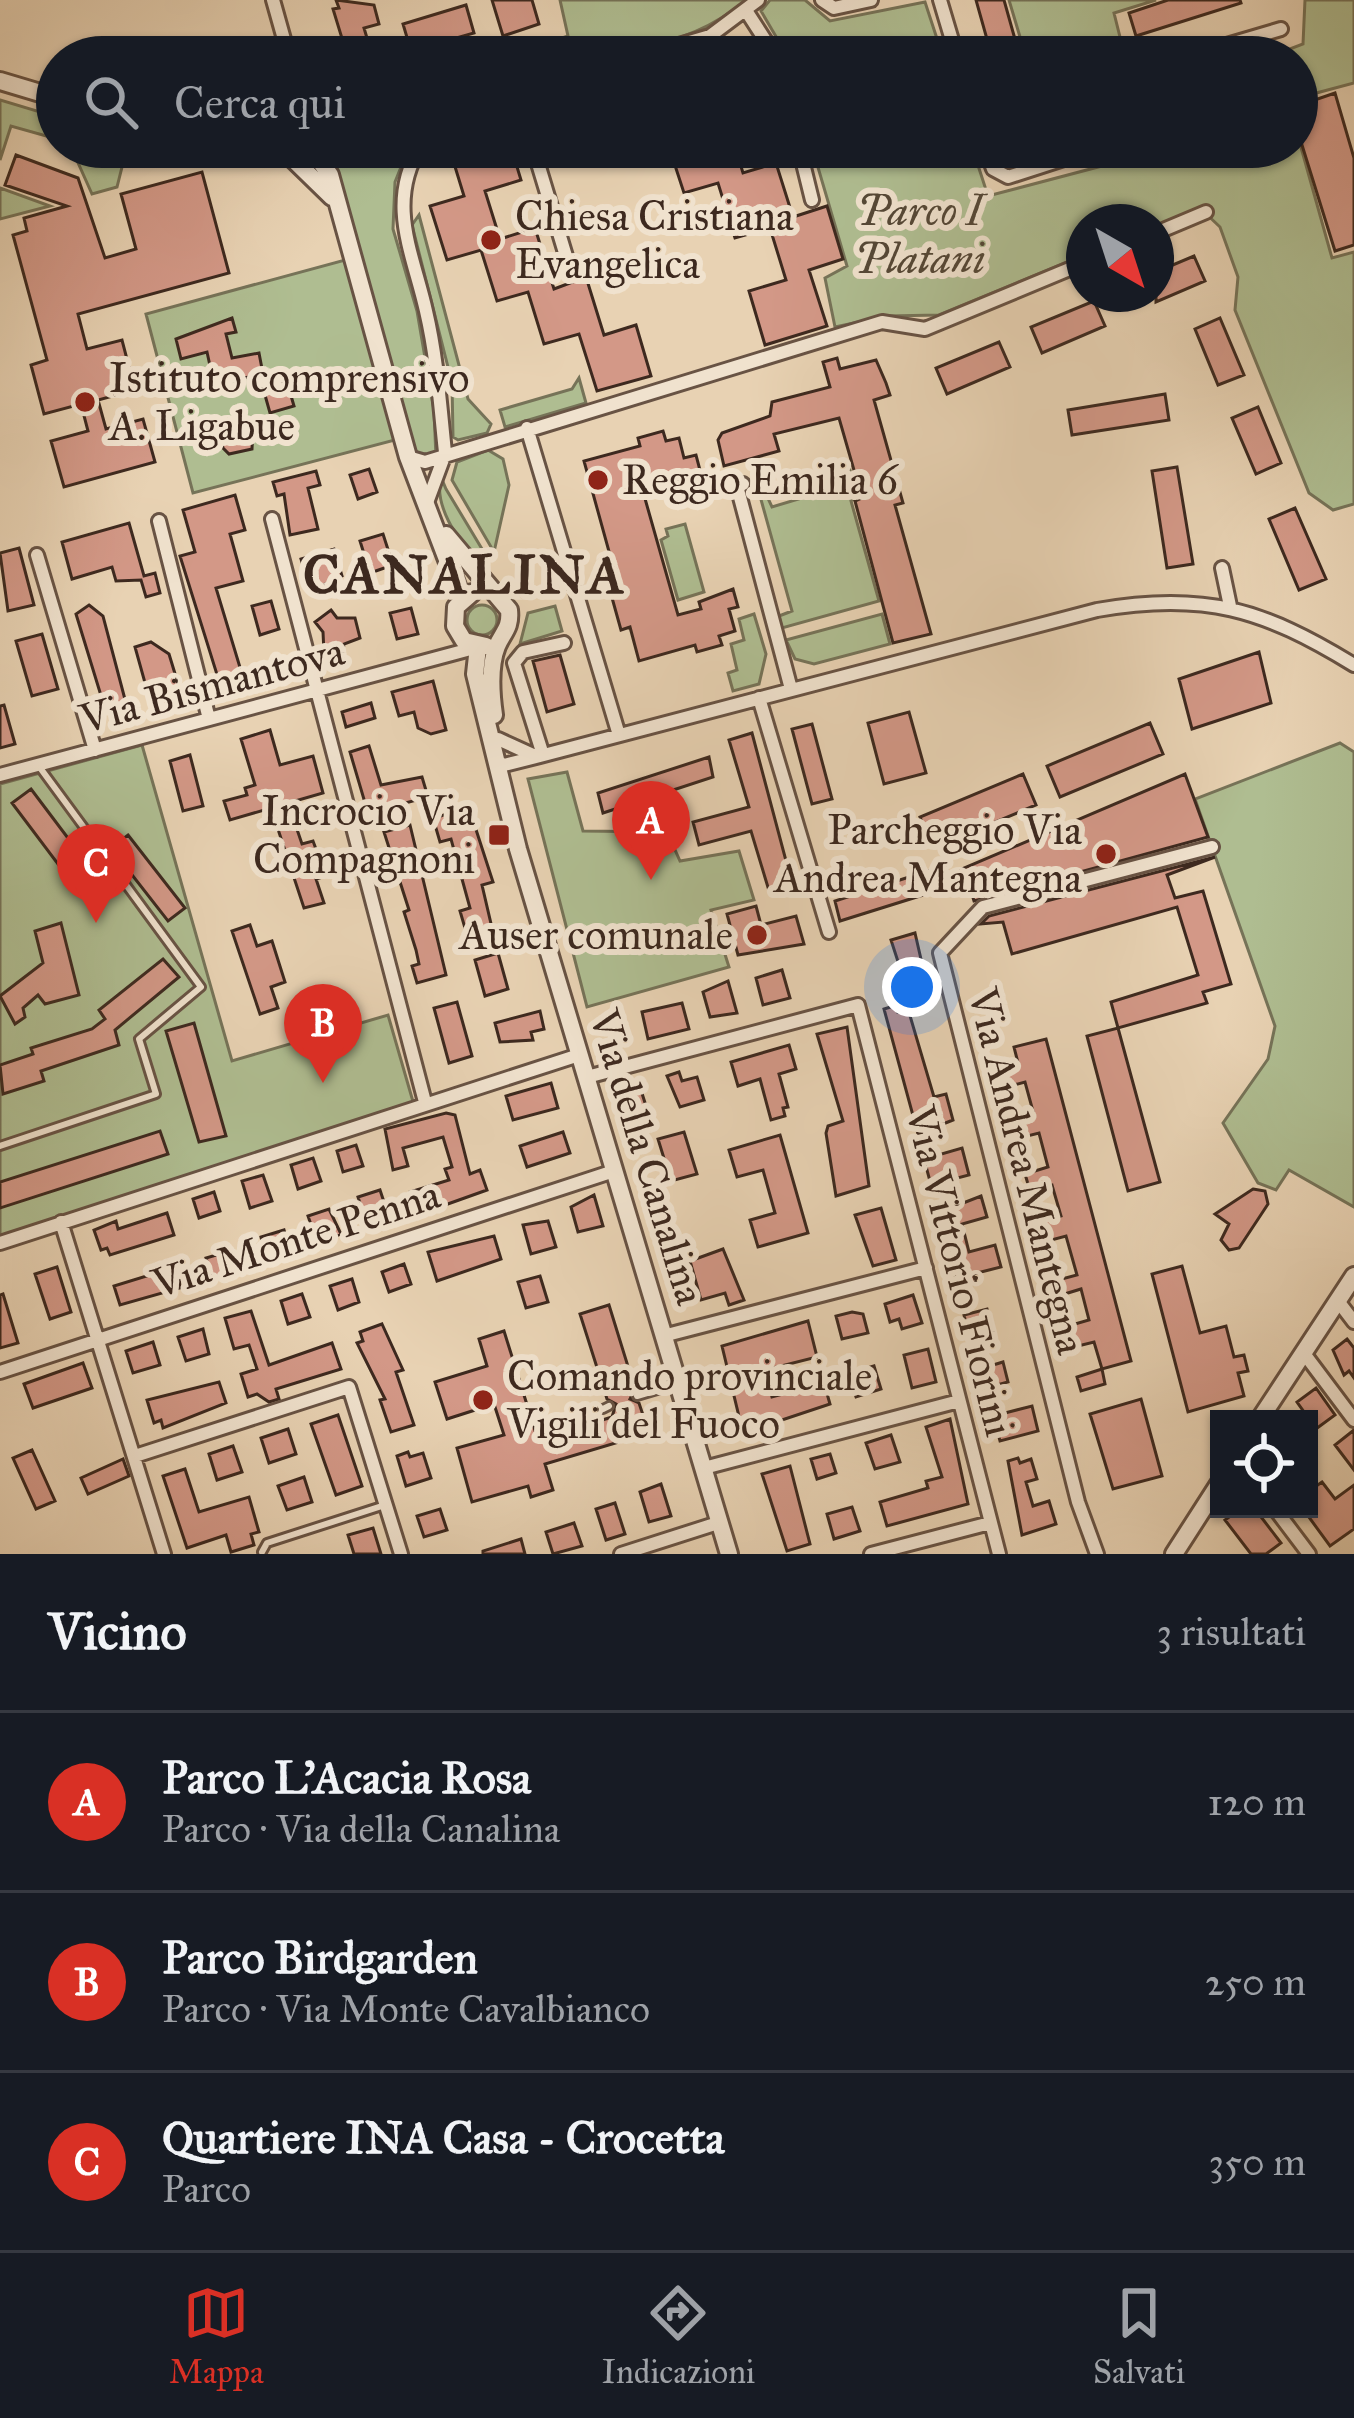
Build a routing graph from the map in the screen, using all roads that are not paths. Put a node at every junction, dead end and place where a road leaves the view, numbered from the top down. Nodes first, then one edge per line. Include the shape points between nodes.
1 (273, 0) edge
2 (758, 0) edge
3 (822, 0) edge
4 (871, 0) edge
5 (940, 0) edge
6 (747, 12) junction
7 (1281, 29) dead end
8 (283, 36) edge
9 (710, 36) edge
10 (762, 36) edge
11 (951, 36) edge
12 (1257, 36) edge
13 (0, 81) edge
14 (36, 92) edge
15 (315, 168) edge
16 (411, 168) edge
17 (539, 168) edge
18 (804, 168) edge
19 (993, 168) edge
20 (1036, 168) edge
21 (812, 200) dead end
22 (1206, 212) dead end
23 (1174, 225) edge
24 (569, 266) dead end
25 (1066, 270) edge
26 (527, 428) junction
27 (445, 452) junction
28 (408, 457) junction
29 (743, 484) dead end
30 (428, 500) junction
31 (272, 519) dead end
32 (160, 521) dead end
33 (438, 525) junction
34 (38, 555) dead end
35 (1222, 568) dead end
36 (493, 593) junction
37 (462, 599) junction
38 (1230, 606) junction
39 (460, 637) junction
40 (498, 642) junction
41 (564, 643) dead end
42 (478, 647) junction
43 (440, 659) junction
44 (1354, 665) edge
45 (791, 689) junction
46 (314, 692) junction
47 (759, 698) junction
48 (209, 719) junction
49 (619, 735) junction
50 (498, 739) junction
51 (95, 750) junction
52 (541, 756) junction
53 (500, 763) junction
54 (38, 764) junction
55 (0, 775) edge
56 (1212, 847) dead end
57 (829, 932) dead end
58 (579, 1054) junction
59 (587, 1077) junction
60 (424, 1102) junction
61 (2, 1145) edge
62 (614, 1171) junction
63 (62, 1222) junction
64 (0, 1243) edge
65 (926, 1268) junction
66 (1354, 1276) edge
67 (1338, 1301) junction
68 (1354, 1322) edge
69 (663, 1336) junction
70 (97, 1339) junction
71 (1303, 1352) junction
72 (0, 1372) edge
73 (677, 1384) junction
74 (637, 1396) dead end
75 (959, 1401) junction
76 (1266, 1410) edge
77 (1354, 1420) edge
78 (135, 1456) junction
79 (704, 1468) junction
80 (1210, 1498) edge
81 (386, 1505) junction
82 (1282, 1518) edge
83 (721, 1522) junction
84 (990, 1523) junction
85 (262, 1552) edge
86 (164, 1554) edge
87 (401, 1554) edge
88 (621, 1554) edge
89 (730, 1554) edge
90 (871, 1554) edge
91 (999, 1554) edge
92 (1097, 1554) edge
93 (1174, 1554) edge
94 (1309, 1554) edge

1 - 8 street
2 - 6 street
3 - 4 street via 834,8
5 - 11 street
6 - 9 street
6 - 10 street
7 - 12 street
13 - 14 street
15 - 28 street via 339,206
16 - 27 street via 402,222 426,310
17 - 24 street
18 - 21 street
19 - 20 street via 1008,177
22 - 23 street
25 - 26 street via 925,328 874,324
26 - 27 street
26 - 49 street
27 - 28 street via 425,462
27 - 30 street
28 - 30 street
29 - 45 street via 737,486
30 - 33 street
31 - 46 street
32 - 48 street
33 - 36 street
33 - 37 street
34 - 51 street
35 - 38 street
36 - 37 street
36 - 40 street, Via della Canalina via 510,616
37 - 39 street via 454,620
38 - 44 street
38 - 45 street via 1178,599 1097,610
39 - 42 street
39 - 43 street
40 - 42 street
40 - 50 street, Via della Canalina
41 - 52 street via 523,652 514,664
42 - 43 street, Via Bismantova
42 - 53 street, Via della Canalina via 475,674
43 - 46 street, Via Bismantova
45 - 47 street
46 - 48 street, Via Bismantova
46 - 60 street
47 - 49 street
47 - 57 street
48 - 51 street, Via Bismantova
49 - 52 street
50 - 52 street
50 - 53 street, Via della Canalina
51 - 54 street, Via Bismantova
52 - 53 street
53 - 58 street, Via della Canalina
54 - 55 street, Via Bismantova
54 - 61 lane via 201,987 139,1039 156,1094
56 - 92 street, Via Andrea Mantegna via 983,907 940,952
58 - 59 street, Via della Canalina
58 - 60 street
59 - 62 street, Via della Canalina
59 - 65 street, Via Vittorio Fiorini via 858,1004
60 - 63 street
62 - 69 street, Via della Canalina
62 - 70 street, Via Monte Penna
63 - 64 street
63 - 70 street
65 - 69 street
65 - 75 street, Via Vittorio Fiorini
66 - 67 street
67 - 68 street
67 - 71 street
69 - 73 street, Via della Canalina
70 - 72 street, Via Monte Penna
70 - 78 street
71 - 76 street
71 - 77 street
73 - 74 lane
73 - 79 street, Via della Canalina
75 - 79 street
75 - 84 street, Via Vittorio Fiorini
78 - 81 street via 349,1387
78 - 86 street
79 - 83 street, Via della Canalina
80 - 93 street
81 - 85 lane via 267,1543
81 - 87 street
82 - 94 street
83 - 88 street
83 - 89 street, Via della Canalina
84 - 90 street
84 - 91 street, Via Vittorio Fiorini

